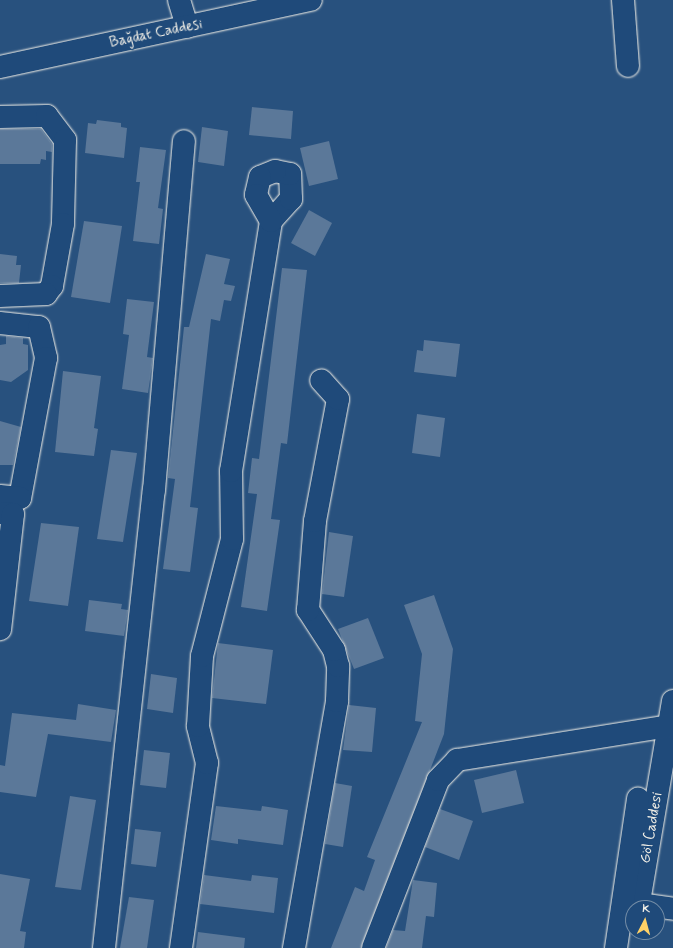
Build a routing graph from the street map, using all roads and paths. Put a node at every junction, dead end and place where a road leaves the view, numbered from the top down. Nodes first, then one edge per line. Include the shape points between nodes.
1 (179, 0) edge
2 (311, 0) edge
3 (623, 0) edge
4 (187, 27) junction
5 (628, 66) dead end
6 (0, 67) edge
7 (0, 117) edge
8 (184, 140) dead end
9 (271, 221) dead end
10 (0, 296) edge
11 (0, 323) edge
12 (321, 380) dead end
13 (0, 496) edge
14 (0, 513) edge
15 (0, 629) edge
16 (673, 701) edge
17 (669, 726) junction
18 (638, 799) dead end
19 (639, 900) edge
20 (104, 948) edge
21 (180, 948) edge
22 (294, 948) edge
23 (373, 948) edge
24 (616, 948) edge

1 - 4 street
2 - 4 street, Bağdat Caddesi
3 - 5 street
4 - 6 street, Bağdat Caddesi
7 - 10 street via 47,116 65,140 63,224 52,286 46,294 36,296
8 - 20 street via 154,482
9 - 21 street via 231,471 232,539 202,656 198,726 207,763
11 - 13 street via 39,327 46,358 20,498
12 - 22 street via 338,398 315,521 308,610 334,650 338,666 337,702
14 - 15 street via 13,514
16 - 17 street, Göl Caddesi
17 - 19 street, Göl Caddesi
17 - 23 street via 457,760 438,780
18 - 24 street

